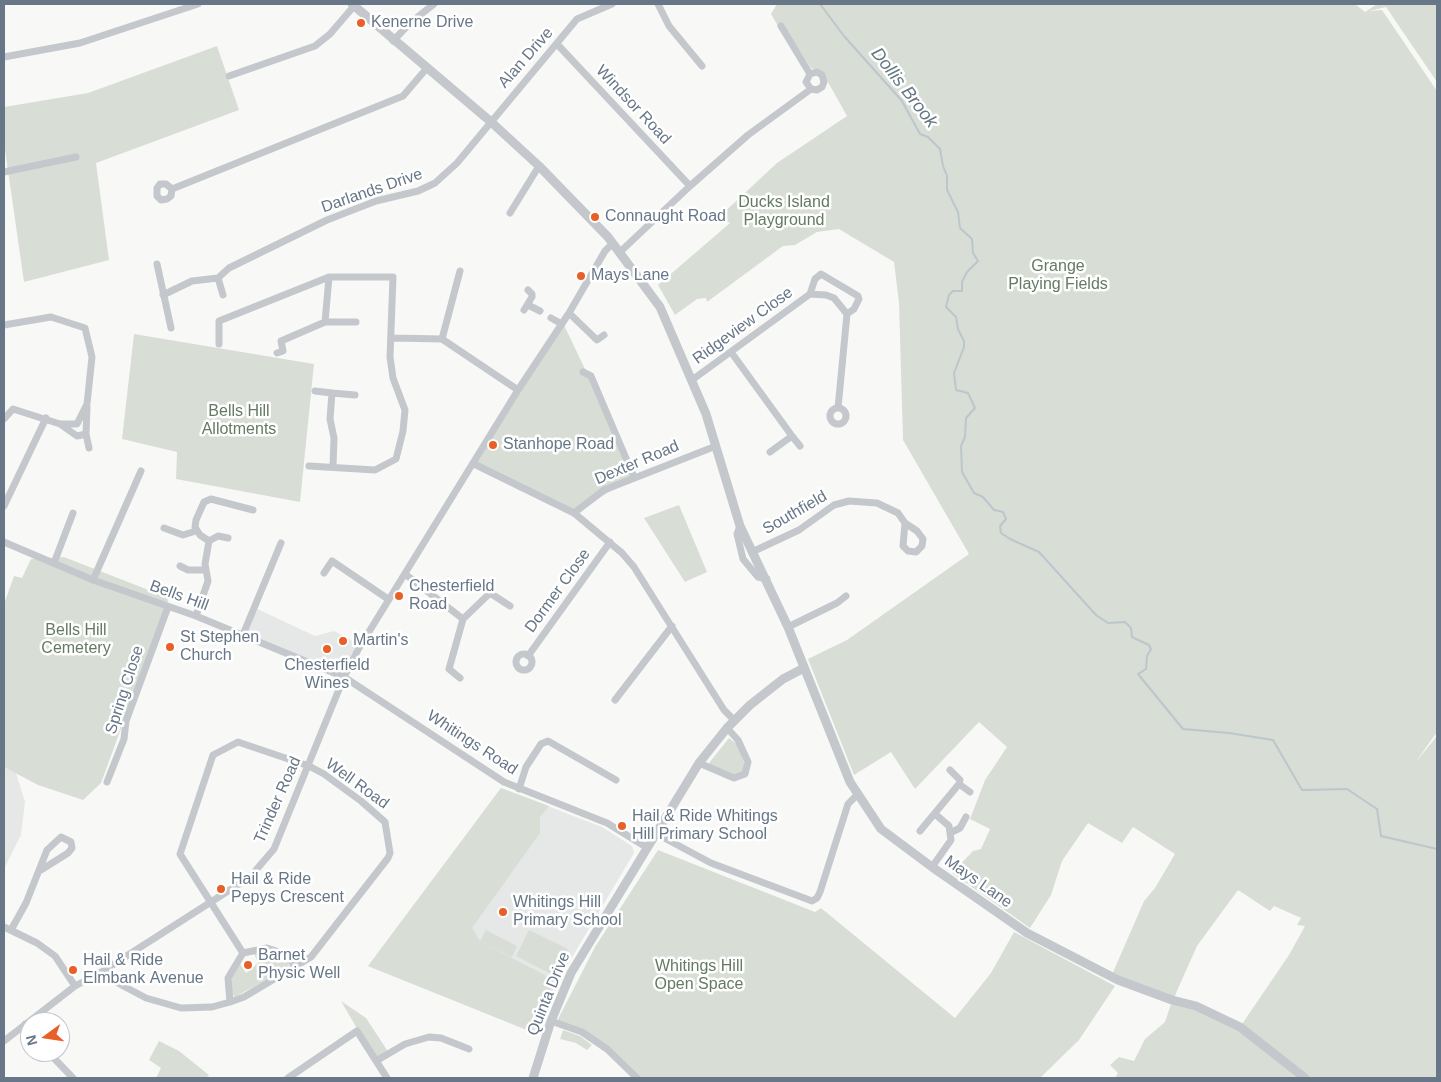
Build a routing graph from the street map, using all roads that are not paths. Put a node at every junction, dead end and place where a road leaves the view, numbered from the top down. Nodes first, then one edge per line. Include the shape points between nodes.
1 (198, 4) edge
2 (434, 4) edge
3 (612, 4) edge
4 (658, 4) edge
5 (353, 5) edge
6 (782, 26) dead end
7 (393, 40) junction
8 (557, 44) junction
9 (4, 57) edge
10 (702, 66) dead end
11 (427, 68) junction
12 (810, 74) junction
13 (229, 76) dead end
14 (811, 89) junction
15 (490, 121) junction
16 (76, 157) dead end
17 (539, 166) junction
18 (4, 172) edge
19 (690, 186) junction
20 (172, 189) dead end
21 (510, 212) dead end
22 (613, 243) junction
23 (620, 252) junction
24 (157, 264) dead end
25 (460, 271) dead end
26 (329, 277) junction
27 (218, 278) junction
28 (528, 290) dead end
29 (810, 294) junction
30 (164, 295) junction
31 (223, 295) dead end
32 (540, 311) dead end
33 (569, 313) junction
34 (847, 314) junction
35 (551, 318) dead end
36 (325, 322) junction
37 (356, 322) dead end
38 (562, 324) junction
39 (4, 325) edge
40 (171, 328) dead end
41 (604, 335) dead end
42 (392, 338) junction
43 (442, 339) junction
44 (218, 344) dead end
45 (731, 352) junction
46 (277, 353) dead end
47 (583, 372) dead end
48 (692, 380) junction
49 (315, 390) dead end
50 (518, 390) junction
51 (332, 393) junction
52 (355, 395) dead end
53 (87, 404) junction
54 (838, 408) dead end
55 (46, 418) junction
56 (4, 419) edge
57 (60, 424) junction
58 (86, 434) junction
59 (792, 436) junction
60 (716, 446) junction
61 (800, 446) dead end
62 (90, 448) dead end
63 (770, 452) dead end
64 (474, 464) junction
65 (309, 466) dead end
66 (333, 466) junction
67 (140, 471) dead end
68 (634, 477) junction
69 (4, 506) edge
70 (253, 510) dead end
71 (73, 513) dead end
72 (574, 513) junction
73 (905, 523) dead end
74 (740, 526) junction
75 (164, 528) dead end
76 (196, 531) junction
77 (228, 538) dead end
78 (209, 541) junction
79 (4, 542) edge
80 (610, 542) junction
81 (281, 543) dead end
82 (752, 552) junction
83 (54, 563) junction
84 (180, 566) dead end
85 (206, 570) junction
86 (324, 573) dead end
87 (405, 574) junction
88 (767, 579) junction
89 (93, 580) junction
90 (846, 596) dead end
91 (388, 599) junction
92 (510, 606) dead end
93 (168, 607) junction
94 (196, 616) junction
95 (463, 619) junction
96 (672, 626) junction
97 (788, 627) junction
98 (242, 637) junction
99 (528, 656) dead end
100 (804, 668) junction
101 (344, 677) junction
102 (460, 678) dead end
103 (615, 700) dead end
104 (734, 720) junction
105 (727, 728) junction
106 (699, 763) junction
107 (309, 766) junction
108 (950, 770) dead end
109 (616, 780) dead end
110 (107, 782) dead end
111 (959, 784) junction
112 (519, 788) junction
113 (970, 792) dead end
114 (857, 795) junction
115 (935, 814) junction
116 (966, 818) dead end
117 (920, 831) dead end
118 (952, 832) junction
119 (655, 833) junction
120 (646, 847) junction
121 (932, 868) junction
122 (41, 870) junction
123 (211, 902) junction
124 (7, 929) edge
125 (243, 953) junction
126 (295, 967) junction
127 (100, 973) junction
128 (75, 986) junction
129 (230, 1002) junction
130 (41, 1012) edge
131 (551, 1021) junction
132 (20, 1028) edge
133 (4, 1041) edge
134 (469, 1049) dead end
135 (376, 1061) junction
136 (58, 1062) edge
137 (296, 1076) edge
138 (73, 1078) edge
139 (288, 1078) edge
140 (387, 1078) edge
141 (533, 1078) edge
142 (636, 1078) edge
143 (1305, 1078) edge

1 - 9 street via 80,43
2 - 7 street
3 - 8 street, Alan Drive via 577,19
4 - 10 street via 669,26
5 - 7 street, Mays Lane
5 - 13 street via 320,43
6 - 12 street
7 - 11 street, Mays Lane
8 - 15 street, Alan Drive
8 - 19 street, Windsor Road
11 - 15 street, Mays Lane
11 - 20 street via 403,96
12 - 14 street via 806,82
12 - 14 street via 820,73 824,82 817,90
14 - 19 street via 748,135
15 - 17 street, Mays Lane
15 - 27 street, Darlands Drive via 457,163 435,183 327,220 229,268
16 - 18 street
17 - 21 street
17 - 22 street, Mays Lane
19 - 23 street
22 - 23 street, Mays Lane
22 - 33 street via 605,251
23 - 48 street, Mays Lane via 660,307
24 - 30 street
25 - 43 street
26 - 36 street
26 - 42 street via 392,277
26 - 44 street via 219,321
27 - 30 street, Darlands Drive via 192,281
27 - 31 street
28 - 32 street via 532,298 526,307
29 - 34 street, Ridgeview Close via 834,298
29 - 34 street, Ridgeview Close via 815,279 821,274 858,296 854,309
29 - 45 street, Ridgeview Close
30 - 40 street
33 - 38 street
33 - 41 street via 597,340
34 - 54 street, Ridgeview Close
35 - 38 street
36 - 37 street
36 - 46 street via 280,341 284,351
38 - 50 street
39 - 53 street via 51,317 85,328 92,357
42 - 43 street
42 - 66 street via 393,378 405,410 396,459 375,470
43 - 50 street
45 - 48 street, Ridgeview Close
45 - 59 street
47 - 68 street via 591,376
48 - 60 street, Mays Lane
49 - 51 street
50 - 64 street
51 - 52 street
51 - 66 street
53 - 57 street via 77,424
53 - 58 street
55 - 56 street via 13,409
55 - 57 street
55 - 69 street
57 - 58 street via 77,436
58 - 62 street
59 - 61 street
59 - 63 street
60 - 68 street, Dexter Road
60 - 74 street, Mays Lane
64 - 72 street
64 - 87 street
65 - 66 street
67 - 89 street
68 - 72 street, Dexter Road via 604,490
70 - 76 street via 207,500 196,520
71 - 83 street
72 - 80 street
73 - 82 street, Southfield via 887,506 866,500 849,501 834,505 799,530
74 - 82 street, Mays Lane
74 - 88 street, Mays Lane via 737,534 743,559 758,578
75 - 76 street via 182,535
76 - 78 street
77 - 78 street via 218,536
78 - 85 street
79 - 83 street, Bells Hill
80 - 96 street via 634,567
80 - 99 street, Dormer Close
81 - 98 street
82 - 88 street, Mays Lane
83 - 89 street, Bells Hill
84 - 85 street via 188,570
85 - 94 street via 208,581
86 - 91 street via 332,562
87 - 91 street
87 - 95 street
88 - 97 street, Mays Lane
89 - 93 street, Bells Hill
90 - 97 street
91 - 101 street
92 - 95 street via 490,593
93 - 94 street, Bells Hill
93 - 110 street, Spring Close
94 - 98 street, Bells Hill
95 - 102 street via 449,669
96 - 103 street
96 - 104 street via 724,710
97 - 100 street, Mays Lane
98 - 101 street, Bells Hill
100 - 104 street, Quinta Drive via 784,679
100 - 114 street, Mays Lane
101 - 107 street, Trinder Road
101 - 112 street, Whitings Road via 493,776
104 - 105 street, Quinta Drive
105 - 106 street, Quinta Drive
105 - 106 street via 738,740 748,762 745,774 734,778
106 - 119 street, Quinta Drive
107 - 123 street, Trinder Road via 274,849 250,878
107 - 123 street, Well Road via 238,742 213,755 180,854
107 - 126 street, Well Road via 332,779 383,819 390,853 311,957
108 - 111 street via 960,780
109 - 112 street via 548,741 541,744 526,767
111 - 113 street
111 - 115 street
112 - 120 street, Whitings Road via 607,823
114 - 119 street via 848,804 820,892 812,901 711,863
114 - 121 street, Mays Lane via 885,834
115 - 117 street
115 - 118 street
116 - 118 street via 960,828
118 - 121 street via 948,847
119 - 120 street, Quinta Drive
120 - 131 street, Quinta Drive via 581,954
121 - 143 street, Mays Lane via 1017,927 1067,955 1118,980 1196,1006 1240,1027
122 - 122 street via 42,860 56,840 61,837 71,842 72,848 68,853
122 - 124 street
123 - 125 street
123 - 127 street, Trinder Road
124 - 128 street via 37,943 55,956
125 - 126 street via 267,948 290,959
125 - 129 street via 228,978
126 - 129 street, Well Road
127 - 128 street, Trinder Road
127 - 129 street, Well Road via 163,1004 196,1008
128 - 130 street, Trinder Road
131 - 141 street, Quinta Drive
131 - 142 street via 588,1036 607,1049
132 - 133 street, Trinder Road
134 - 135 street via 429,1037 405,1044
135 - 137 street via 357,1032
135 - 140 street
136 - 138 street
137 - 139 street

